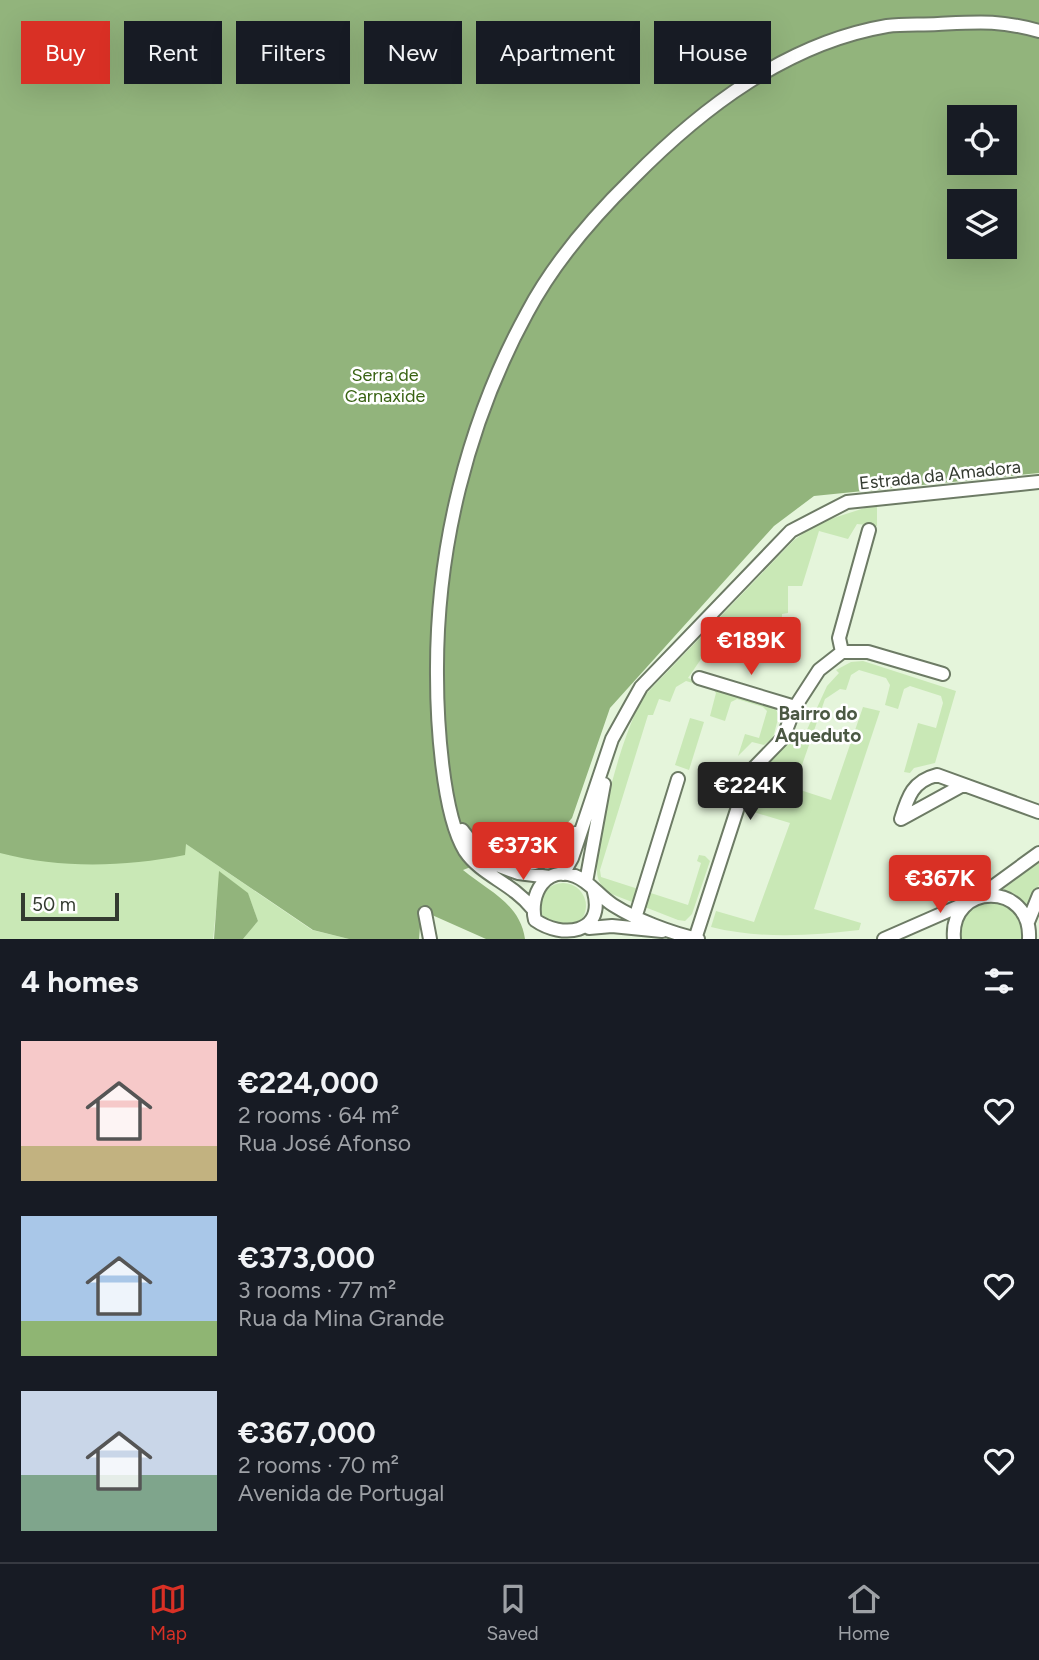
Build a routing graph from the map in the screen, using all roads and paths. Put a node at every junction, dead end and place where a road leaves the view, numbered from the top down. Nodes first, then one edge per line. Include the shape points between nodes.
1 (1039, 31) edge
2 (1039, 482) edge
3 (869, 530) dead end
4 (842, 652) junction
5 (943, 674) dead end
6 (699, 678) dead end
7 (795, 707) junction
8 (612, 738) junction
9 (678, 779) dead end
10 (963, 785) junction
11 (1039, 812) edge
12 (453, 818) junction
13 (584, 821) junction
14 (1039, 853) edge
15 (486, 861) junction
16 (557, 875) junction
17 (590, 887) junction
18 (1039, 895) edge
19 (980, 896) junction
20 (967, 903) junction
21 (425, 913) dead end
22 (534, 914) junction
23 (636, 915) junction
24 (1028, 922) junction
25 (670, 932) junction
26 (581, 934) edge
27 (887, 938) edge
28 (430, 939) edge
29 (539, 939) edge
30 (696, 939) edge
31 (907, 939) edge
32 (954, 939) edge
33 (1029, 939) edge

1 - 12 street via 1000,21 887,26 826,43 754,80 678,132 585,225 527,312 484,409 446,547 437,627 437,706
2 - 8 street, Estrada da Amadora via 847,502 792,531 641,687
3 - 4 street via 839,638
4 - 5 street via 868,652
4 - 7 street via 819,670
6 - 7 street
7 - 30 street via 783,738 749,773
8 - 13 street, Estrada da Amadora
8 - 17 street, Estrada da Amadora
9 - 23 street
10 - 10 street via 937,775 922,779 910,792 901,819
10 - 11 street
12 - 15 street
12 - 22 street via 464,850 481,869 518,891
13 - 15 street via 566,848 542,862
13 - 16 street, Estrada da Amadora via 572,858
14 - 19 street
15 - 16 street via 518,873
16 - 17 street
16 - 22 street via 540,885
17 - 23 street via 615,907
17 - 26 street via 597,904
18 - 24 street
19 - 20 street
19 - 24 street via 1009,899
20 - 27 street
20 - 32 street via 957,915
21 - 28 street
22 - 26 street via 554,937
22 - 29 street
23 - 25 street
24 - 33 street
25 - 26 street via 612,926
25 - 30 street
27 - 31 street

